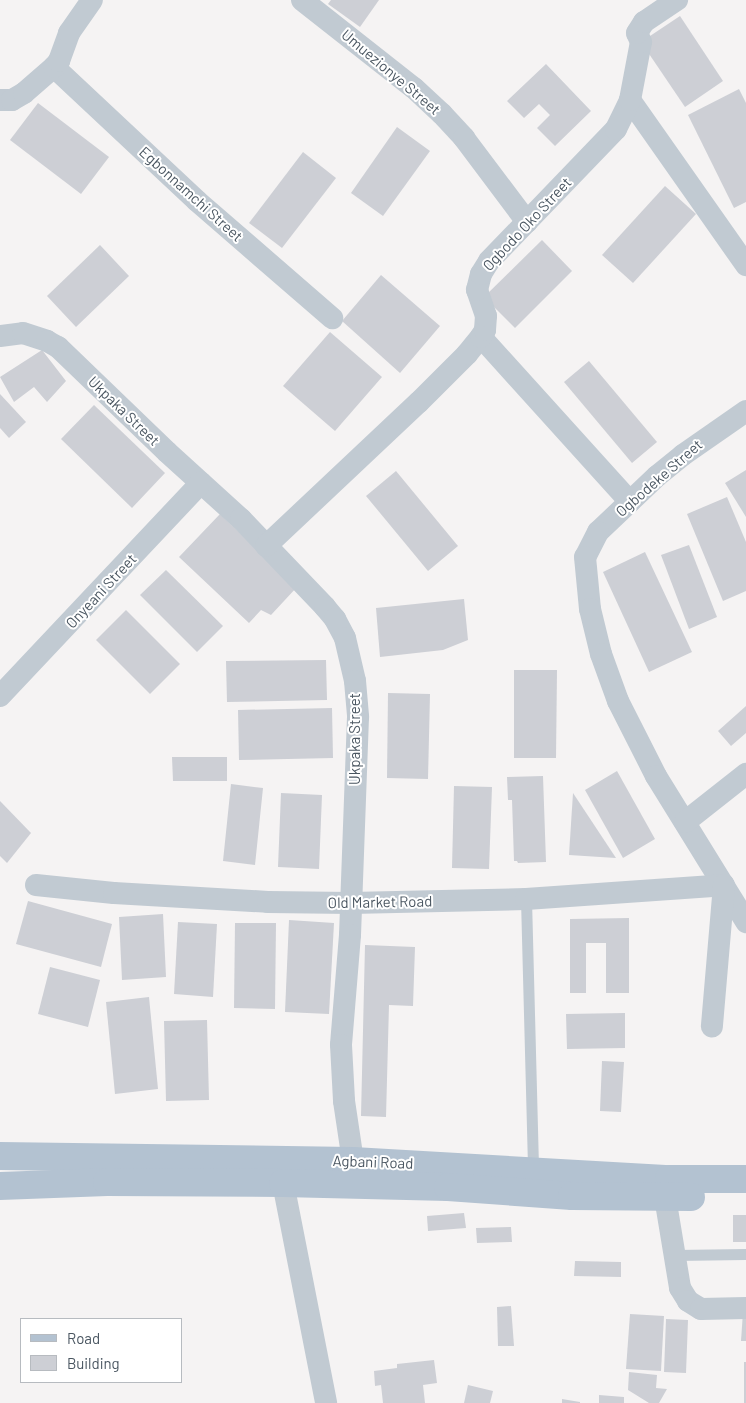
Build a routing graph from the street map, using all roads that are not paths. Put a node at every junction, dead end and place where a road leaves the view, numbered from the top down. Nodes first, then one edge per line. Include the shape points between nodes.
1 (92, 0) edge
2 (302, 0) edge
3 (677, 0) edge
4 (54, 68) junction
5 (0, 100) edge
6 (630, 100) junction
7 (527, 222) junction
8 (746, 264) edge
9 (332, 318) dead end
10 (0, 336) edge
11 (481, 337) junction
12 (746, 411) edge
13 (201, 483) junction
14 (630, 502) junction
15 (266, 546) junction
16 (0, 696) edge
17 (746, 774) edge
18 (685, 822) junction
19 (36, 885) dead end
20 (724, 885) junction
21 (526, 899) junction
22 (351, 903) junction
23 (746, 922) edge
24 (712, 1026) dead end
25 (0, 1156) edge
26 (353, 1161) junction
27 (533, 1170) junction
28 (284, 1171) junction
29 (746, 1178) edge
30 (0, 1186) edge
31 (667, 1188) junction
32 (746, 1198) edge
33 (746, 1254) edge
34 (675, 1255) junction
35 (746, 1308) edge
36 (326, 1403) edge

1 - 4 street via 69,33
2 - 7 street, Umuezionye Street via 442,114
3 - 6 street, Ogbodo Oko Street via 644,22 637,33 641,42
4 - 5 street via 24,94 12,100
4 - 9 street, Egbonnamchi Street via 197,201
6 - 7 street, Ogbodo Oko Street via 616,129
6 - 8 street
7 - 11 street, Ogbodo Oko Street via 489,261 481,274 477,290 486,316
10 - 13 street, Ukpaka Street via 23,333 47,340 58,348
11 - 14 street
11 - 15 street via 412,409
12 - 14 street, Ogbodeke Street via 683,455
13 - 15 street, Ukpaka Street
13 - 16 street, Onyeani Street
14 - 18 street, Ogbodeke Street via 598,532 585,557 590,609 601,654 618,701 656,776
15 - 22 street, Ukpaka Street via 335,619 351,660 358,717
17 - 18 street
18 - 20 street
19 - 22 street, Old Market Road via 249,901
20 - 21 street, Old Market Road
20 - 23 street
20 - 24 street
21 - 22 street, Old Market Road
21 - 27 lane
22 - 26 street, Ukpaka Street via 341,1044 344,1101
25 - 28 main road, Agbani Road
26 - 27 main road, Agbani Road
26 - 28 main road, Agbani Road
27 - 31 main road, Agbani Road
28 - 30 main road, Agbani Road
28 - 31 main road, Agbani Road via 572,1196
28 - 36 street
29 - 31 main road, Agbani Road
31 - 32 main road, Agbani Road
31 - 34 street
33 - 34 lane
34 - 35 street via 680,1288 688,1301 701,1309

